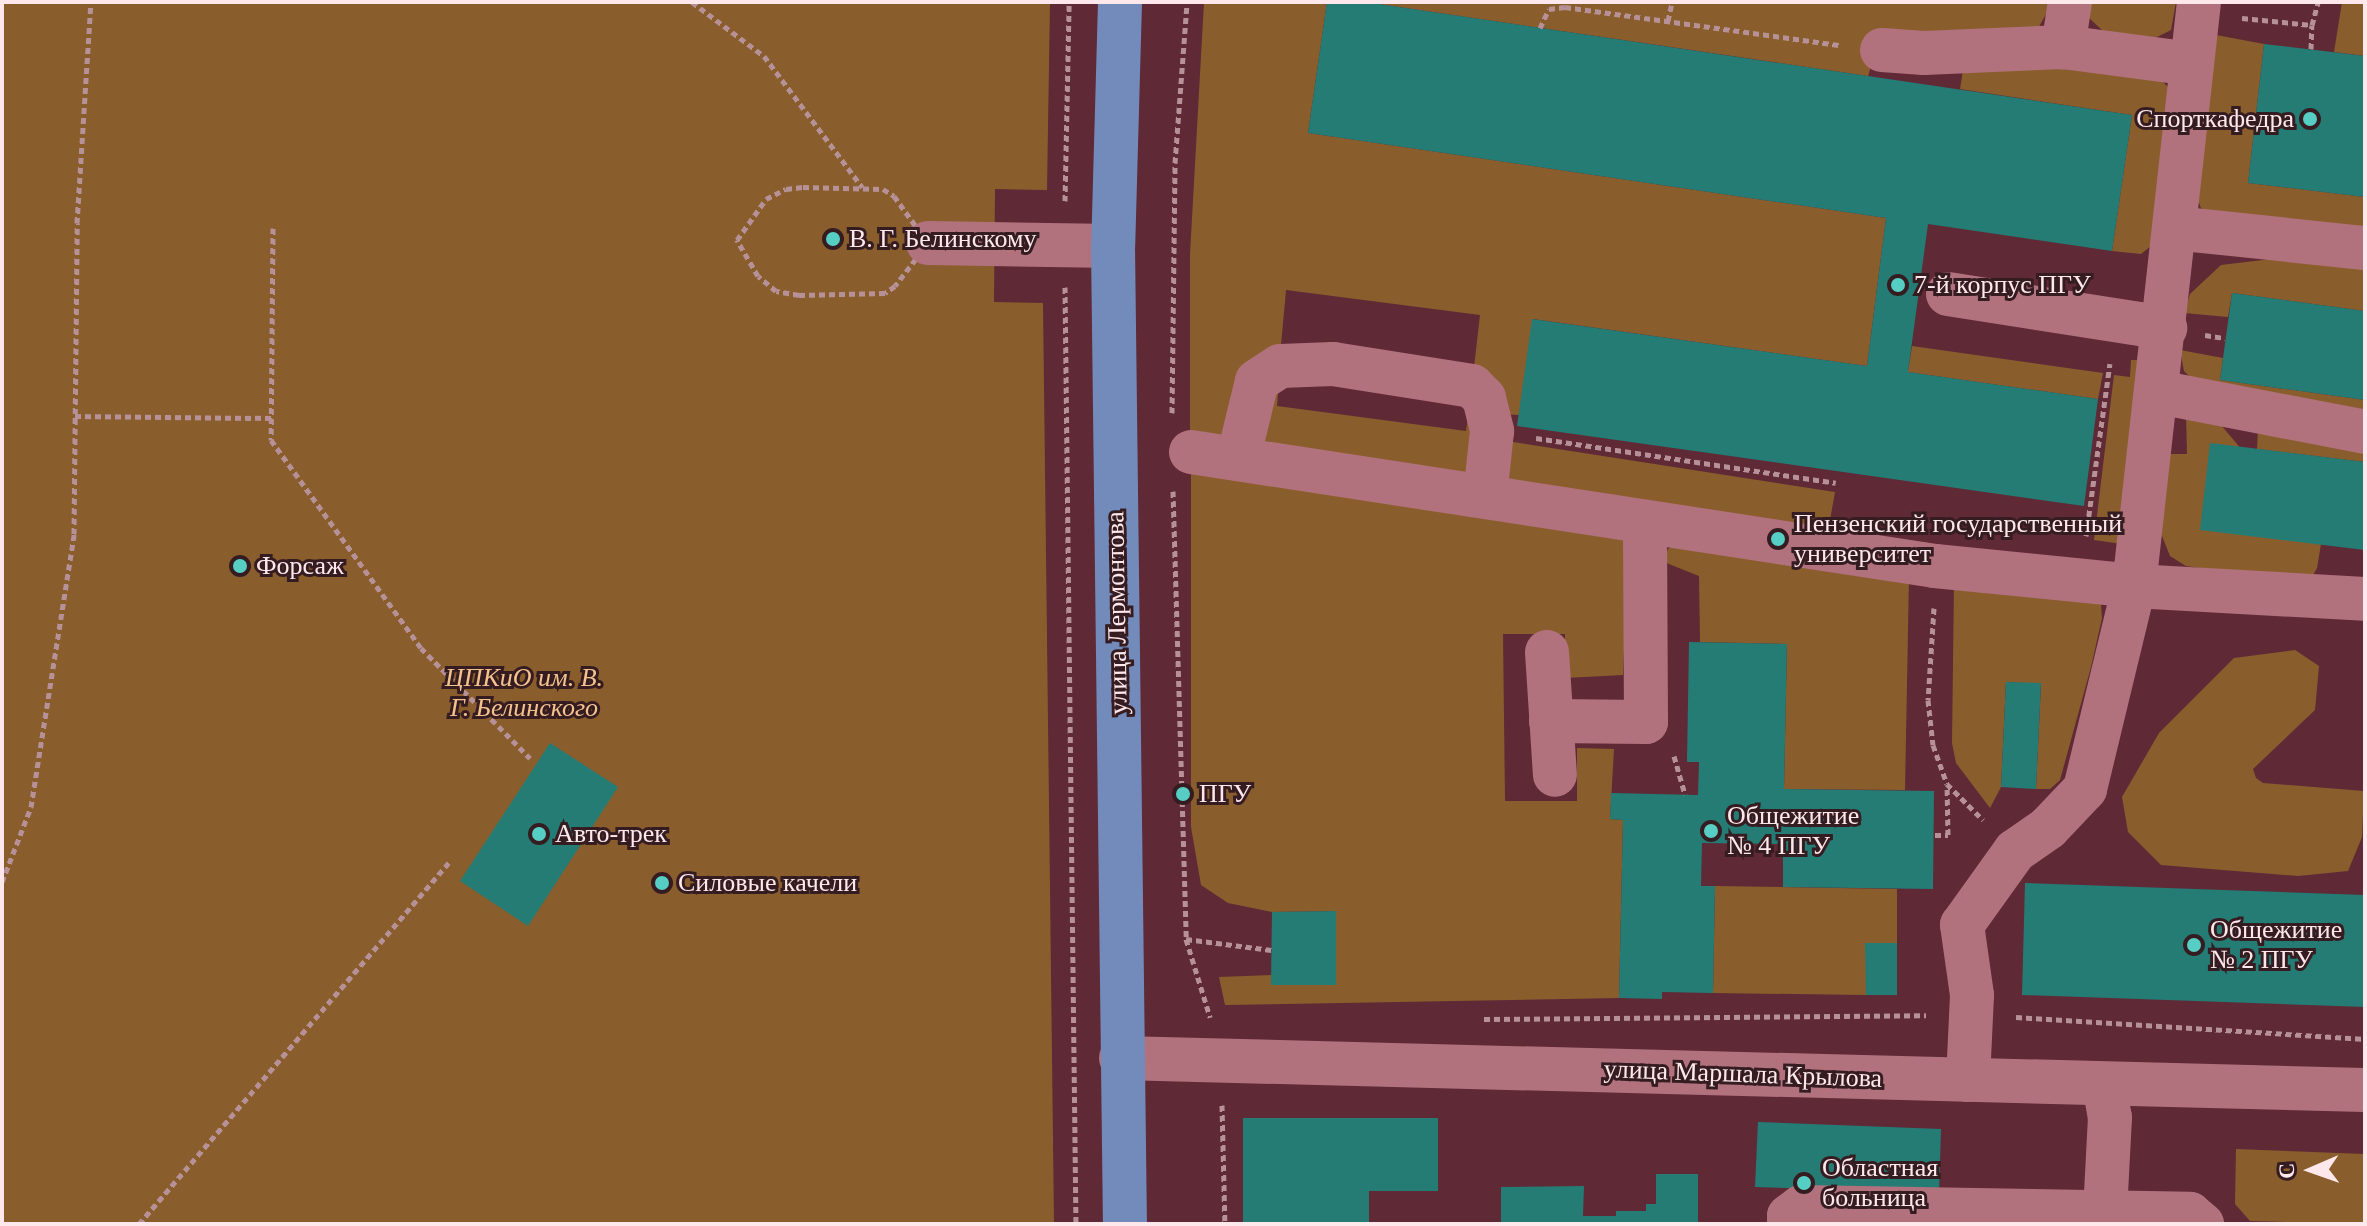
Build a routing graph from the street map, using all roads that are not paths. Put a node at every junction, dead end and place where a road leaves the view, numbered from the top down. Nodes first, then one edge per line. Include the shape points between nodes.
1 (1120, 2) edge
2 (2070, 2) edge
3 (2198, 8) edge
4 (2063, 47) junction
5 (1882, 50) road end
6 (2192, 64) junction
7 (2174, 228) junction
8 (928, 243) road end
9 (1113, 246) junction
10 (2365, 248) edge
11 (1948, 294) dead end
12 (2165, 328) junction
13 (2158, 392) junction
14 (2365, 432) edge
15 (1179, 449) road end
16 (1238, 459) junction
17 (1485, 497) junction
18 (1645, 522) junction
19 (2134, 586) junction
20 (2365, 599) edge
21 (1547, 652) dead end
22 (1551, 721) junction
23 (1555, 775) dead end
24 (1121, 1058) junction
25 (1968, 1080) junction
26 (2104, 1084) junction
27 (2365, 1090) edge
28 (2105, 1214) junction
29 (2042, 1218) edge
30 (1125, 1224) edge
31 (1789, 1224) edge
32 (2202, 1224) edge

1 - 9 main road, улица Лермонтова
2 - 4 street
3 - 6 street
4 - 5 street
4 - 6 street
6 - 7 street
7 - 10 street
7 - 12 street
8 - 9 street
9 - 24 main road, улица Лермонтова
11 - 12 street
12 - 13 street
13 - 14 street
13 - 19 street
15 - 16 street
16 - 17 street
16 - 17 street via 1257,381 1280,366 1333,364 1472,386 1484,398 1492,431
17 - 18 street
18 - 19 street via 1935,566
18 - 22 street via 1646,722
19 - 20 street
19 - 25 street via 2085,789 2048,828 2015,851 1962,925 1972,995
21 - 22 street
22 - 23 street
24 - 25 street, улица Маршала Крылова
24 - 30 main road, улица Лермонтова
25 - 26 street, улица Маршала Крылова
26 - 27 street, улица Маршала Крылова
26 - 28 street via 2110,1117
28 - 29 street
28 - 32 street via 2190,1214
29 - 31 street via 1801,1207 1789,1216

